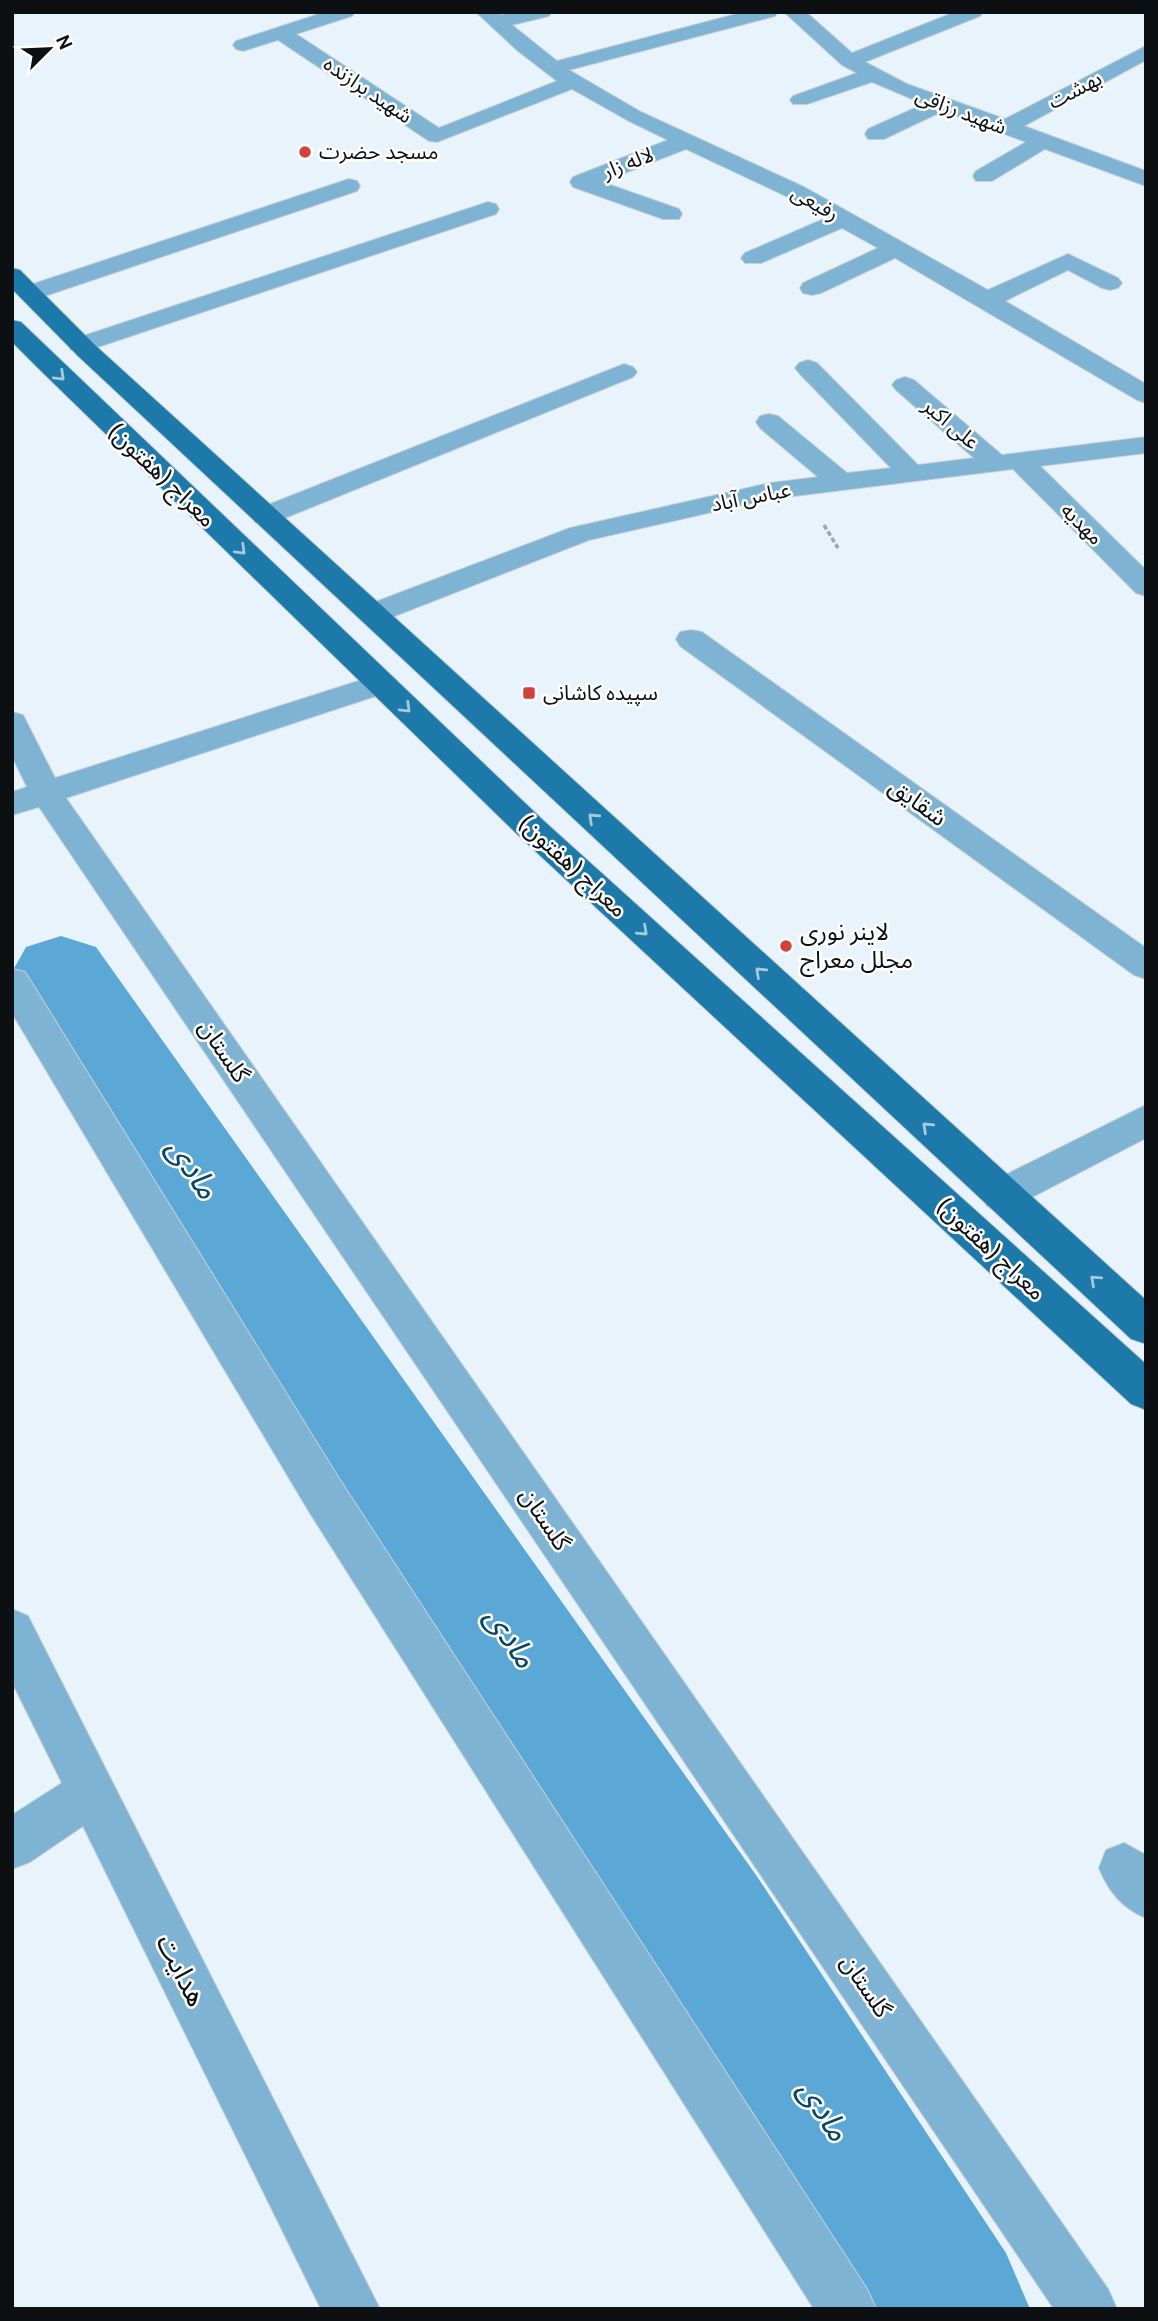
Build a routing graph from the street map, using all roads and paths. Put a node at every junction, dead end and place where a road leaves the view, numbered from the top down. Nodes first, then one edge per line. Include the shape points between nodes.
1 (345, 12) edge
2 (542, 12) edge
3 (768, 12) edge
4 (794, 12) edge
5 (973, 12) edge
6 (492, 17) edge
7 (281, 33) junction
8 (243, 45) dead end
9 (1146, 52) edge
10 (849, 61) junction
11 (554, 68) junction
12 (874, 74) junction
13 (574, 81) junction
14 (800, 100) dead end
15 (942, 104) junction
16 (1005, 128) junction
17 (876, 134) dead end
18 (686, 141) junction
19 (1043, 142) junction
20 (984, 176) dead end
21 (1146, 179) edge
22 (349, 186) dead end
23 (488, 209) dead end
24 (671, 214) dead end
25 (844, 219) junction
26 (896, 248) junction
27 (753, 258) dead end
28 (1110, 283) dead end
29 (21, 284) edge
30 (812, 288) dead end
31 (987, 300) junction
32 (12, 327) edge
33 (80, 345) junction
34 (808, 368) dead end
35 (624, 372) dead end
36 (905, 385) dead end
37 (1146, 396) edge
38 (769, 422) dead end
39 (1146, 445) edge
40 (1007, 462) junction
41 (911, 474) junction
42 (842, 482) junction
43 (265, 516) junction
44 (1146, 587) edge
45 (372, 614) junction
46 (691, 639) dead end
47 (380, 684) junction
48 (12, 722) edge
49 (29, 799) edge
50 (1146, 966) edge
51 (12, 982) edge
52 (1146, 1120) edge
53 (1001, 1195) junction
54 (1146, 1326) edge
55 (1146, 1391) edge
56 (12, 1632) edge
57 (92, 1792) junction
58 (12, 1843) edge
59 (351, 2309) edge
60 (847, 2309) edge
61 (1088, 2309) edge

1 - 7 street
2 - 6 street
3 - 11 street
4 - 10 street, شهید رزاقی
5 - 10 street via 917,25
6 - 11 street, رفیعی
7 - 8 street
7 - 13 street, شهید برازنده via 437,136
9 - 16 street, بهشت
10 - 12 street, شهید رزاقی
11 - 13 street, رفیعی
12 - 14 street
12 - 15 street, شهید رزاقی
13 - 18 street, رفیعی
15 - 16 street, شهید رزاقی
15 - 17 street
16 - 19 street, شهید رزاقی
18 - 24 street, لاله زار via 581,181
18 - 25 street, رفیعی
19 - 20 street
19 - 21 street, شهید رزاقی
22 - 29 street
23 - 33 street
25 - 26 street, رفیعی
25 - 27 street
26 - 30 street
26 - 31 street, رفیعی
28 - 31 street via 1068,261
29 - 33 main road, معراج (هفتون)
31 - 37 street, رفیعی
32 -> 47 main road, معراج (هفتون)
33 - 43 main road, معراج (هفتون)
34 - 41 street
35 - 43 street
36 - 40 street, علی اکبر
38 - 42 street
39 - 40 street, عباس آباد
40 - 41 street, عباس آباد
40 - 44 street, مهدیه
41 - 42 street, عباس آباد
42 - 45 street, عباس آباد via 770,491 580,534
43 - 45 main road, معراج (هفتون)
53 -> 45 main road, معراج (هفتون)
46 - 50 street, شقایق
47 - 49 street
47 -> 55 main road, معراج (هفتون)
48 - 49 street, گلستان
49 - 61 street, گلستان
51 - 60 street via 332,1507
52 - 53 street
54 -> 53 main road, معراج (هفتون)
56 - 57 street, هدایت
57 - 58 street
57 - 59 street, هدایت

